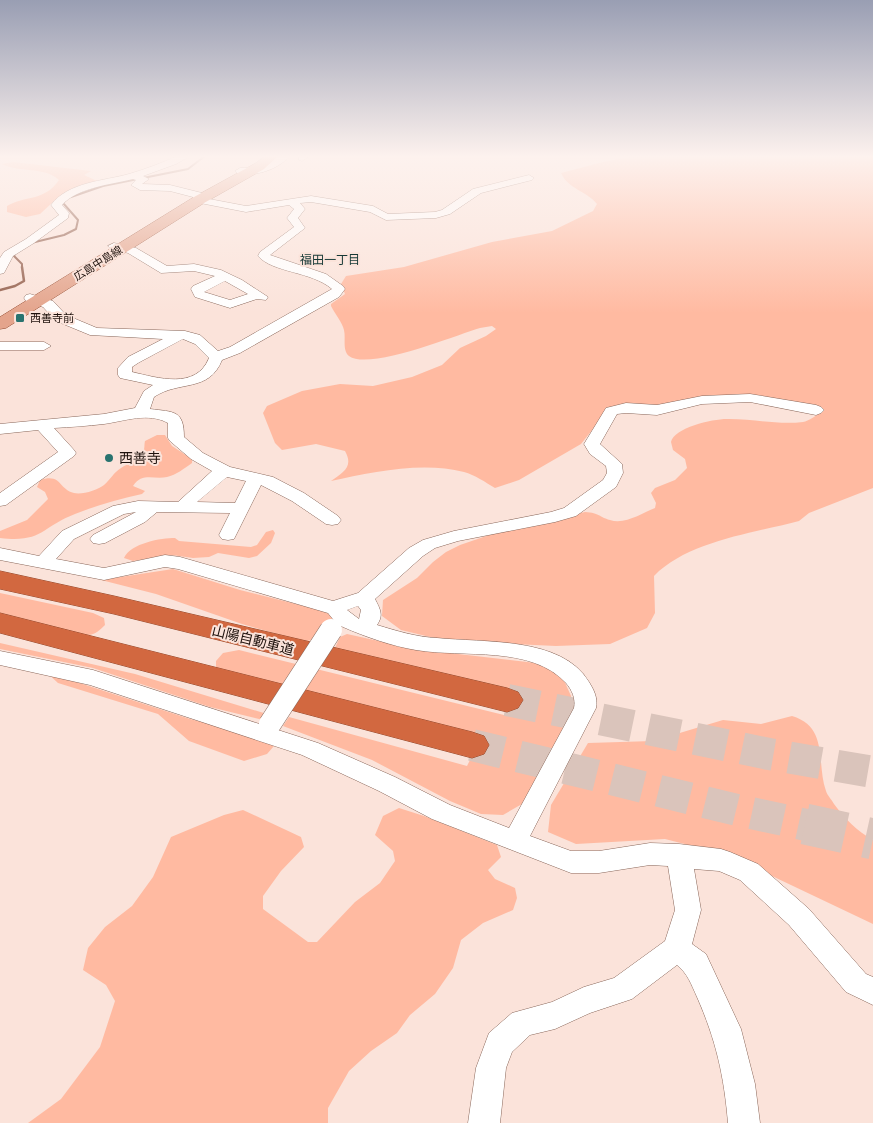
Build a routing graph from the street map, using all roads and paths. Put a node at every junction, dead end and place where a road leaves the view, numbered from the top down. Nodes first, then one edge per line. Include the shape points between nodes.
1 (59, 208) edge
2 (180, 208) edge
3 (299, 208) edge
4 (370, 208) edge
5 (451, 208) edge
6 (119, 247) junction
7 (0, 270) edge
8 (247, 274) dead end
9 (228, 278) junction
10 (260, 296) joint
11 (35, 299) junction
12 (0, 317) edge
13 (0, 324) edge
14 (180, 335) junction
15 (0, 346) edge
16 (44, 346) dead end
17 (216, 357) junction
18 (168, 384) junction
19 (816, 410) dead end
20 (141, 412) junction
21 (42, 425) junction
22 (0, 429) edge
23 (224, 471) junction
24 (255, 479) junction
25 (0, 501) edge
26 (152, 506) junction
27 (182, 506) junction
28 (241, 508) junction
29 (332, 520) dead end
30 (228, 535) dead end
31 (99, 539) dead end
32 (0, 554) edge
33 (43, 562) junction
34 (0, 573) edge
35 (0, 580) edge
36 (364, 598) junction
37 (114, 606) junction
38 (344, 621) junction
39 (0, 623) edge
40 (0, 658) edge
41 (507, 700) tunnel mouth
42 (267, 729) junction
43 (472, 745) tunnel mouth
44 (515, 841) junction
45 (679, 855) junction
46 (677, 949) junction
47 (873, 991) edge
48 (484, 1123) edge
49 (744, 1123) edge

1 - 7 street via 64,216 8,254
2 - 6 main road, 広島中島線
3 - 17 street via 292,218 300,228 264,256 325,276 339,289 235,350
4 - 5 street via 386,217 436,215
6 - 9 street via 132,250 165,270 202,268
6 - 11 main road, 広島中島線
8 - 9 street
9 - 10 street
9 - 10 street via 197,289 199,294 230,304
11 - 12 main road, 広島中島線
11 - 13 main road, 広島中島線
11 - 14 street via 48,304 61,318 96,332
14 - 17 street via 193,335
14 - 18 street via 126,364 124,370 125,375 133,378
15 - 16 street
17 - 18 street via 210,373 203,377 181,384
18 - 20 street via 150,392
19 - 36 street via 763,398 742,398 702,400 657,410 626,408 612,412 592,444 614,464 615,473 610,483 589,500 555,517 489,528 429,544
20 - 21 street via 104,420
20 - 23 street via 174,418 176,438 197,456
21 - 22 street
21 - 25 street via 68,453
23 - 24 street
23 - 27 street
24 - 28 street
24 - 29 street via 277,486
26 - 27 street
26 - 31 street via 139,518
26 - 33 street via 119,510 76,530 59,543
27 - 28 street
28 - 30 street
32 - 33 street
33 - 38 street via 104,574 165,561 180,563
34 - 37 highway
35 - 37 highway, 山陽自動車道
36 - 38 street via 350,601
36 - 38 street via 370,619
37 - 41 highway, 山陽自動車道
38 - 42 street, bridge
38 - 44 street via 417,643 531,653 545,657 574,675 586,704
39 - 43 highway
40 - 42 street via 93,678 200,714
42 - 44 street via 441,812
44 - 45 street via 572,862 599,862 650,854
45 - 46 street via 688,910
45 - 47 street via 722,860 750,872 799,917 856,983
46 - 48 street via 622,989 584,1001 555,1015 522,1023 500,1043 491,1068
46 - 49 street via 696,963 726,1029 740,1084

